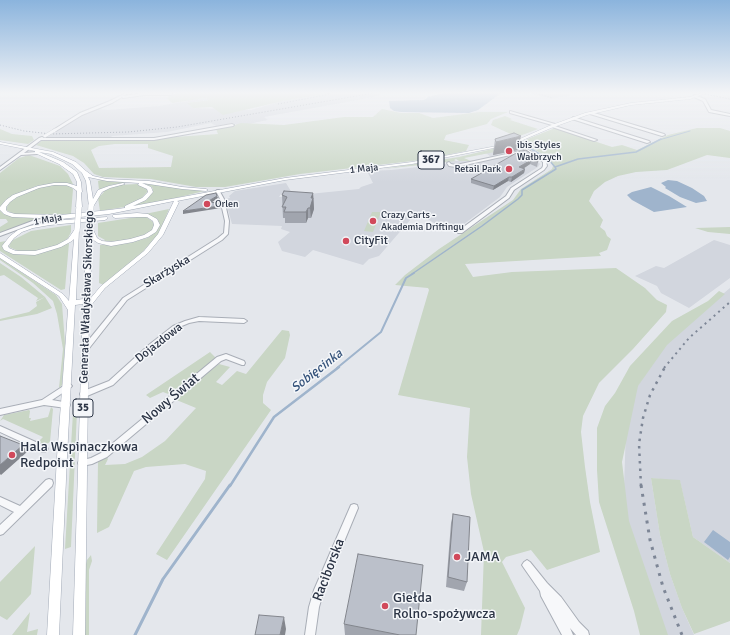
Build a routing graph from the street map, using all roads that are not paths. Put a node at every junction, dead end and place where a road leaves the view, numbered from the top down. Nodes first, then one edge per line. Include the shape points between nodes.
1 (67, 123) edge
2 (543, 123) edge
3 (561, 123) edge
4 (587, 123) edge
5 (623, 123) edge
6 (232, 125) dead end
7 (553, 126) junction
8 (663, 135) dead end
9 (524, 138) junction
10 (595, 140) dead end
11 (37, 141) junction
12 (648, 142) dead end
13 (507, 143) junction
14 (516, 143) junction
15 (0, 144) edge
16 (27, 148) junction
17 (526, 150) junction
18 (36, 152) junction
19 (19, 155) junction
20 (449, 163) joint
21 (371, 168) junction
22 (0, 169) edge
23 (84, 172) junction
24 (218, 191) junction
25 (80, 192) junction
26 (176, 202) junction
27 (91, 206) junction
28 (109, 212) junction
29 (115, 216) junction
30 (61, 217) junction
31 (50, 223) junction
32 (20, 228) junction
33 (90, 228) junction
34 (77, 230) junction
35 (460, 232) dead end
36 (0, 236) edge
37 (0, 256) edge
38 (87, 305) junction
39 (72, 306) junction
40 (244, 321) dead end
41 (85, 349) junction
42 (242, 362) dead end
43 (68, 386) junction
44 (84, 394) junction
45 (44, 402) junction
46 (66, 405) junction
47 (0, 412) edge
48 (0, 429) edge
49 (44, 448) dead end
50 (82, 463) junction
51 (49, 483) dead end
52 (0, 501) edge
53 (354, 508) dead end
54 (21, 510) junction
55 (0, 531) edge
56 (527, 565) dead end
57 (543, 587) junction
58 (53, 635) edge
59 (79, 635) edge
60 (310, 635) edge
61 (568, 635) edge
62 (584, 635) edge

1 - 11 street, bridge
2 - 7 street
3 - 7 main road, 1 Maja / 367
4 - 12 street
5 - 8 street
6 - 11 street via 146,139
7 - 9 main road, 1 Maja / 367
7 - 10 street
9 - 13 main road, 1 Maja / 367
9 - 14 main road, 1 Maja / 367
11 - 16 street
13 - 14 main road, 367
13 - 17 street
13 - 21 main road, 1 Maja / 367 via 490,149
14 - 17 street
15 - 16 main road, Generała Władysława Sikorskiego / 35
16 - 18 main road, Generała Władysława Sikorskiego / 35
16 - 19 street
16 - 23 main road, Generała Władysława Sikorskiego / 35 via 52,152 69,160
17 - 20 street via 452,166
17 - 35 street via 545,162 543,169 512,189 508,196
18 - 19 street
18 - 25 main road, Generała Władysława Sikorskiego / 35 via 71,169 76,174
19 - 22 street
20 - 21 main road via 394,169
21 - 24 main road, 1 Maja / 367
23 - 24 main road via 92,177 107,180 149,182
23 - 27 main road, Generała Władysława Sikorskiego / 35 via 88,181
24 - 26 main road, 1 Maja / 367
24 - 28 main road, 1 Maja / 367
24 - 41 street, Skarżyska via 227,221 226,233 125,299
25 - 30 main road via 67,184 43,186 15,196 3,207 6,213 14,216
25 - 34 main road, Generała Władysława Sikorskiego / 35, bridge
26 - 29 main road, 1 Maja / 367
26 - 38 main road via 161,234 146,252 103,287
27 - 28 main road via 99,192 112,186 138,183 146,185 151,190 149,195 140,201
27 - 33 main road, Generała Władysława Sikorskiego / 35, bridge
28 - 30 main road, 1 Maja / 367
29 - 31 main road, 1 Maja / 367
29 - 33 main road via 148,216 155,220 157,225 154,231 146,236 111,244 95,239
30 - 32 street, 1 Maja via 37,221
31 - 32 street, 1 Maja
31 - 34 main road via 20,231 9,240 6,249 20,254 48,250 70,240
32 - 36 street, 1 Maja
33 - 38 main road, Generała Władysława Sikorskiego / 35
34 - 39 main road, Generała Władysława Sikorskiego / 35
37 - 39 main road via 61,295
38 - 39 main road
38 - 41 main road, Generała Władysława Sikorskiego / 35
39 - 43 main road, Generała Władysława Sikorskiego / 35
40 - 44 street, Dojazdowa via 199,319 175,327 110,383
41 - 44 main road, Generała Władysława Sikorskiego / 35
42 - 50 street, Nowy Świat via 226,356 219,359 112,448 92,461
43 - 45 street
43 - 46 main road, Generała Władysława Sikorskiego / 35
44 - 50 main road, Generała Władysława Sikorskiego / 35
45 - 46 street
45 - 47 street
46 - 58 main road, Generała Władysława Sikorskiego / 35
48 - 49 street
50 - 59 main road, Generała Władysława Sikorskiego / 35
51 - 54 street
52 - 54 street
53 - 60 street, Raciborska via 319,590
54 - 55 street
56 - 57 street
57 - 61 street
57 - 62 street

